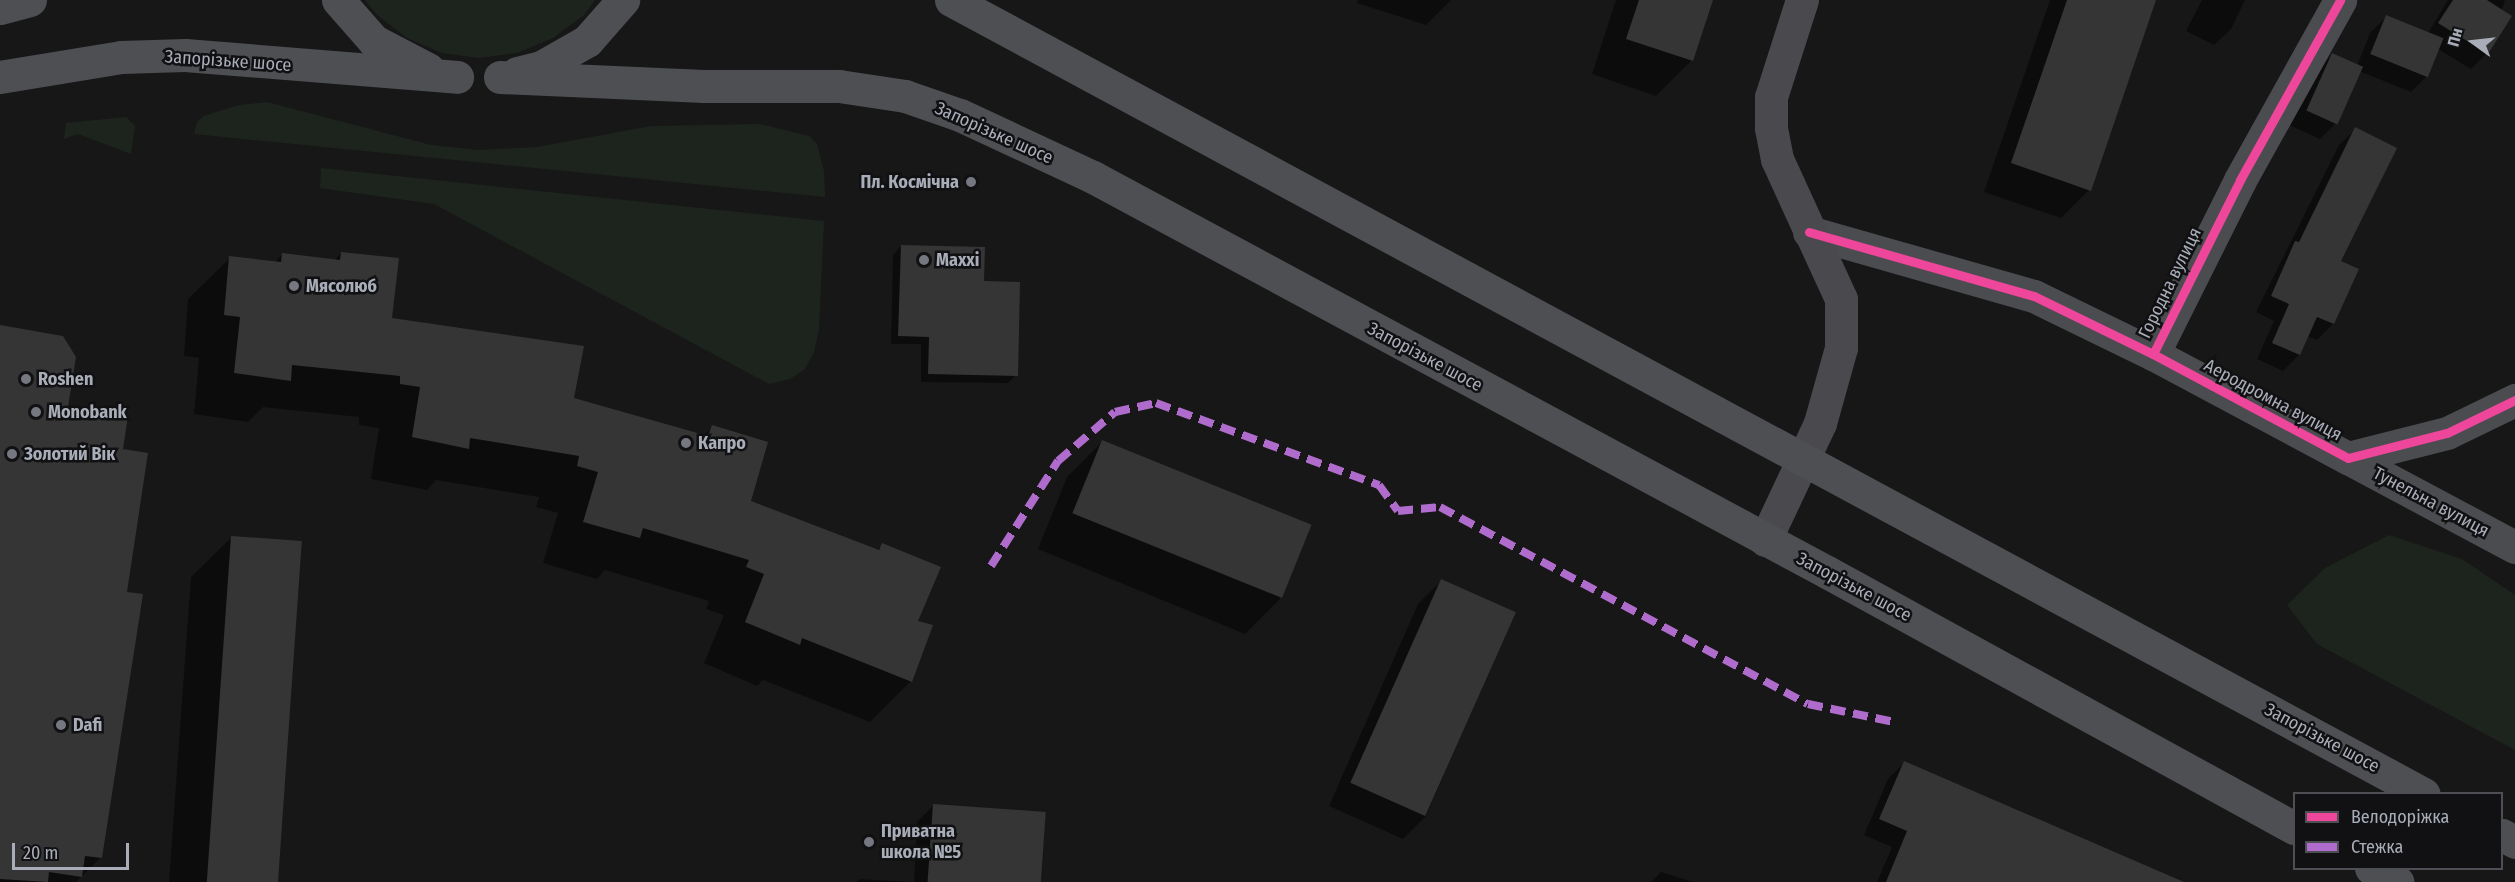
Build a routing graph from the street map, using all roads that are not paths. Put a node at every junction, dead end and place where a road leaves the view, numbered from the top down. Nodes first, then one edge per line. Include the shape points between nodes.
1 (30, 0) edge
2 (338, 0) edge
3 (623, 0) edge
4 (951, 0) edge
5 (1802, 0) edge
6 (2340, 0) edge
7 (0, 8) edge
8 (0, 77) edge
9 (458, 77) junction
10 (500, 77) junction
11 (1809, 232) junction
12 (2153, 354) junction
13 (2515, 400) edge
14 (1805, 457) junction
15 (2348, 458) junction
16 (1765, 540) junction
17 (2515, 546) edge
18 (2420, 792) edge
19 (2293, 827) edge
20 (2375, 870) edge
21 (2397, 882) edge

1 - 7 main road
2 - 9 main road via 374,41 417,66
3 - 10 main road via 587,41 541,67
4 - 14 main road, Запорізьке шосе
5 - 11 main road via 1771,97 1771,128 1777,159
6 - 12 street, Городна вулиця via 2240,180
8 - 9 main road, Запорізьке шосе via 121,57 185,55
9 - 10 main road
10 - 16 main road, Запорізьке шосе via 704,86 839,86 905,96 960,115 1093,177
11 - 12 street, Городна вулиця via 2034,296
11 - 14 main road via 1841,299 1841,348 1820,423
12 - 15 street, Аеродромна вулиця
13 - 15 street, Аеродромна вулиця via 2447,434
14 - 16 main road
14 - 18 main road, Запорізьке шосе
15 - 17 street, Тунельна вулиця
16 - 19 main road, Запорізьке шосе
20 - 21 main road

